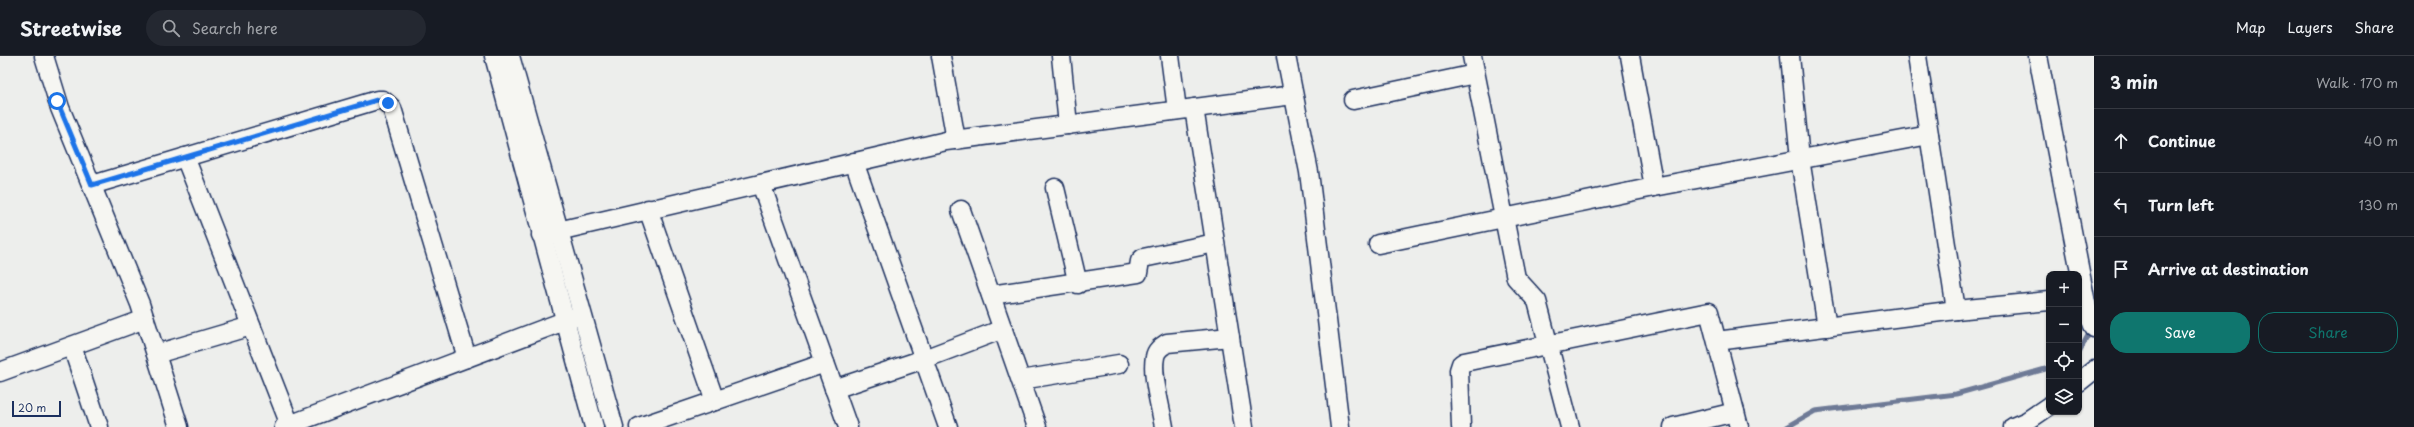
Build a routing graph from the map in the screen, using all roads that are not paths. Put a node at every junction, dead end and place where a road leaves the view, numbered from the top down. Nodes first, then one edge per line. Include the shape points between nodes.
1 (44, 56) edge
2 (494, 56) edge
3 (510, 56) edge
4 (941, 56) edge
5 (1061, 56) edge
6 (1170, 56) edge
7 (1286, 56) edge
8 (1472, 56) edge
9 (1630, 56) edge
10 (1790, 56) edge
11 (1917, 56) edge
12 (2038, 56) edge
13 (1476, 74) junction
14 (1293, 95) junction
15 (1353, 100) dead end
16 (1186, 109) junction
17 (1068, 125) junction
18 (1929, 136) junction
19 (956, 140) junction
20 (186, 157) junction
21 (1800, 159) junction
22 (854, 162) junction
23 (761, 184) junction
24 (92, 185) junction
25 (1654, 187) junction
26 (1055, 188) dead end
27 (648, 209) junction
28 (961, 210) dead end
29 (1505, 217) junction
30 (550, 232) junction
31 (1215, 243) junction
32 (1378, 244) dead end
33 (1078, 284) junction
34 (991, 295) junction
35 (2046, 301) edge
36 (2087, 309) edge
37 (1956, 310) junction
38 (582, 314) junction
39 (145, 319) junction
40 (564, 321) junction
41 (251, 326) junction
42 (1827, 327) junction
43 (1003, 329) junction
44 (1230, 337) junction
45 (1717, 341) junction
46 (1549, 344) junction
47 (72, 346) junction
48 (156, 354) junction
49 (467, 358) junction
50 (924, 359) junction
51 (825, 363) junction
52 (1119, 364) dead end
53 (2094, 370) edge
54 (0, 372) edge
55 (1021, 380) junction
56 (2082, 380) edge
57 (834, 389) junction
58 (715, 401) junction
59 (2043, 416) edge
60 (1737, 419) edge
61 (287, 426) edge
62 (99, 427) edge
63 (179, 427) edge
64 (594, 427) edge
65 (614, 427) edge
66 (639, 427) edge
67 (848, 427) edge
68 (948, 427) edge
69 (1037, 427) edge
70 (1164, 427) edge
71 (1244, 427) edge
72 (1340, 427) edge
73 (1461, 427) edge
74 (1570, 427) edge
75 (1674, 427) edge
76 (2013, 427) edge

1 - 24 street via 60,108
2 - 30 street
3 - 30 street
4 - 19 street
5 - 17 street
6 - 16 street
7 - 14 street
8 - 13 street
9 - 25 street
10 - 21 street
11 - 18 street
12 - 36 street
13 - 15 street
13 - 29 street
14 - 16 street
14 - 72 street via 1309,172
16 - 17 street
16 - 31 street
17 - 19 street
18 - 21 street
18 - 37 street
19 - 22 street
20 - 24 street
20 - 41 street
20 - 49 street via 377,100 388,103
21 - 25 street
21 - 42 street
22 - 23 street
22 - 50 street
23 - 27 street
23 - 51 street
24 - 39 street
25 - 29 street
26 - 33 street
27 - 30 street
27 - 58 street
28 - 34 street
29 - 32 street
29 - 46 street via 1516,278 1537,301
30 - 38 street
30 - 40 street
31 - 33 street via 1143,258 1138,273
31 - 44 street
33 - 34 street
34 - 43 street
35 - 37 street
37 - 42 street
38 - 40 street
38 - 65 street
39 - 47 street
39 - 48 street
40 - 49 street
40 - 64 street
41 - 48 street
41 - 61 street
42 - 45 street
43 - 50 street
43 - 55 street
44 - 70 street via 1167,343 1159,348 1155,357 1154,372
44 - 71 street
45 - 46 street via 1709,312
45 - 60 street
46 - 73 street via 1461,364
46 - 74 street
47 - 54 street
47 - 62 street
48 - 63 street
49 - 61 street
50 - 57 street
50 - 68 street
51 - 57 street
51 - 58 street
52 - 55 street
53 - 56 street
55 - 69 street
57 - 67 street
58 - 66 street
59 - 76 street
60 - 75 street

